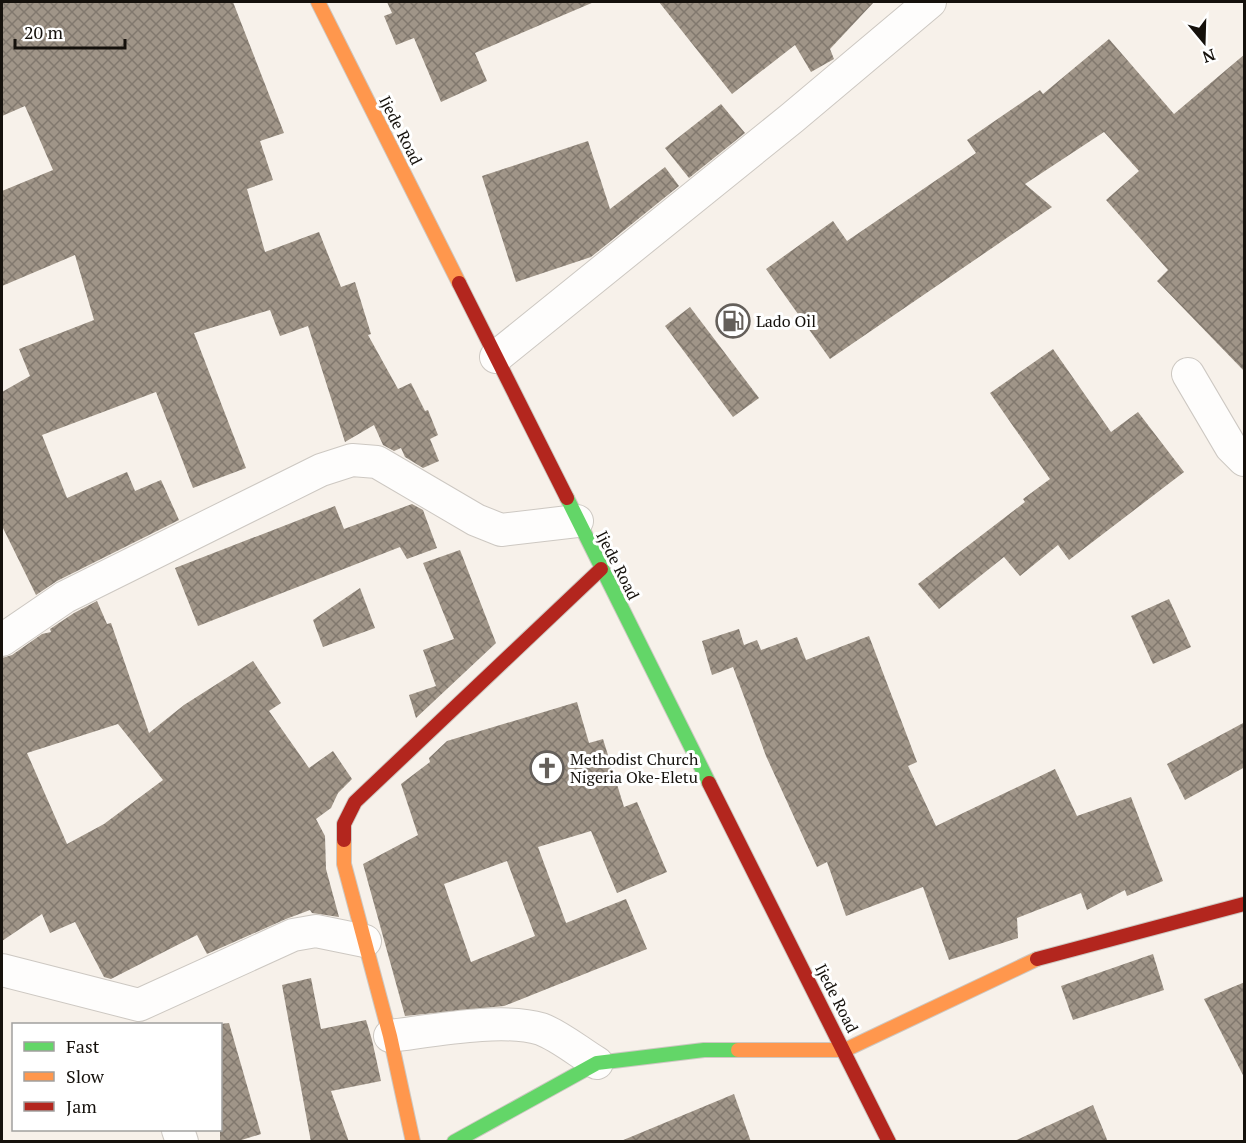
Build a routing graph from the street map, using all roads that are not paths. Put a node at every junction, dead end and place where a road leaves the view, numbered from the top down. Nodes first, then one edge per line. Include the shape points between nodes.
1 (318, 2) edge
2 (930, 2) edge
3 (496, 357) junction
4 (1188, 374) dead end
5 (1245, 460) edge
6 (578, 521) junction
7 (601, 568) junction
8 (2, 640) edge
9 (1245, 904) edge
10 (365, 941) junction
11 (2, 970) edge
12 (142, 1015) edge
13 (390, 1036) junction
14 (845, 1050) junction
15 (597, 1063) junction
16 (413, 1142) edge
17 (454, 1142) edge
18 (889, 1142) edge

1 - 3 street, Ijede Road
2 - 3 street
3 - 6 street, Ijede Road
4 - 5 street via 1231,447
6 - 7 street, Ijede Road
6 - 8 street via 501,530 476,520 377,462 352,460 321,470 65,597
7 - 10 street via 355,802 344,824 344,864
7 - 14 street, Ijede Road
9 - 14 street via 1031,961
10 - 12 street via 316,931 293,935
10 - 13 street
11 - 12 street
13 - 15 street via 520,1025 543,1030
13 - 16 street
14 - 15 street via 704,1050
14 - 18 street, Ijede Road
15 - 17 street

